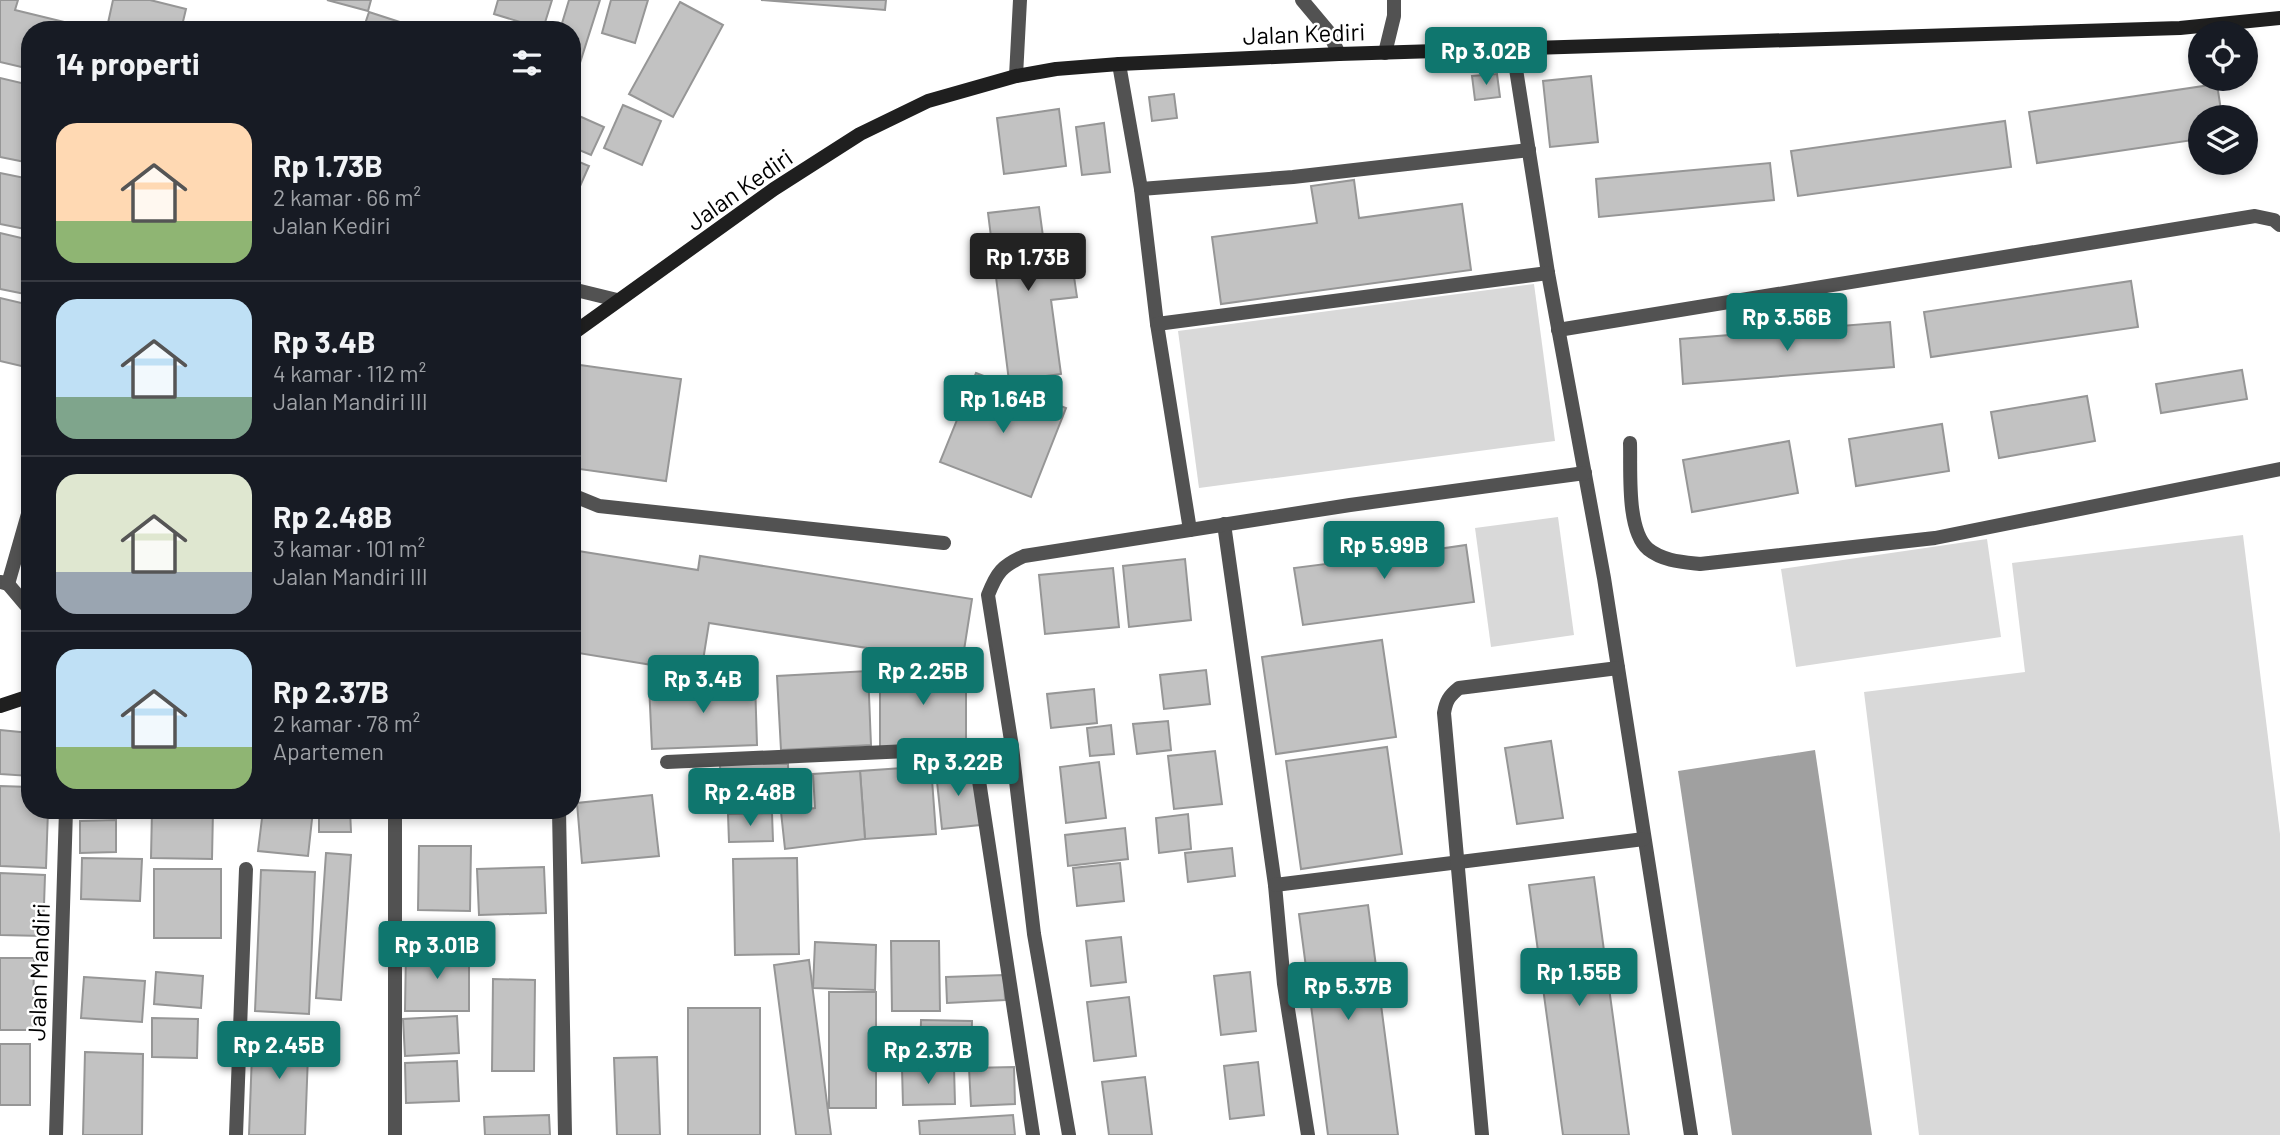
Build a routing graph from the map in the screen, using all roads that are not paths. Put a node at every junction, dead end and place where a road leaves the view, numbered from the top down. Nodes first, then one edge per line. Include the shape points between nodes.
1 (1020, 0) edge
2 (1302, 0) edge
3 (1394, 0) edge
4 (2280, 18) edge
5 (1513, 50) junction
6 (1385, 53) junction
7 (1339, 54) junction
8 (1119, 64) junction
9 (1016, 76) junction
10 (1529, 150) junction
11 (1141, 189) junction
12 (2280, 225) edge
13 (1548, 272) junction
14 (581, 291) edge
15 (617, 300) junction
16 (1157, 324) junction
17 (581, 327) edge
18 (1558, 330) junction
19 (1630, 443) dead end
20 (2280, 469) edge
21 (1586, 473) junction
22 (581, 499) edge
23 (1224, 524) junction
24 (1190, 530) junction
25 (21, 533) edge
26 (944, 543) dead end
27 (4, 583) edge
28 (21, 601) edge
29 (1618, 668) junction
30 (21, 699) edge
31 (0, 706) edge
32 (667, 762) dead end
33 (66, 819) edge
34 (395, 819) edge
35 (559, 819) edge
36 (1644, 839) junction
37 (1457, 863) junction
38 (246, 869) dead end
39 (1275, 886) junction
40 (56, 1135) edge
41 (236, 1135) edge
42 (395, 1135) edge
43 (565, 1135) edge
44 (1033, 1135) edge
45 (1069, 1135) edge
46 (1308, 1135) edge
47 (1482, 1135) edge
48 (1691, 1135) edge

1 - 9 street
2 - 7 street via 1328,31
3 - 6 street
4 - 5 main road, Jalan Kediri via 2179,28
5 - 6 main road, Jalan Kediri
5 - 10 street
6 - 7 main road, Jalan Kediri
7 - 8 main road, Jalan Kediri
8 - 9 main road, Jalan Kediri
8 - 11 street
9 - 15 main road, Jalan Kediri via 928,101 860,134
10 - 11 street
10 - 13 street
11 - 16 street
12 - 18 street via 2255,216
13 - 16 street
13 - 18 street
14 - 15 street
15 - 17 main road, Jalan Kediri
16 - 24 street
18 - 21 street
19 - 20 street via 1635,526 1647,548 1670,561 1700,564 1935,538
21 - 23 street
21 - 29 street
22 - 26 street via 599,506
23 - 24 street
23 - 39 street
24 - 45 street via 1024,555 1006,564 988,595 1034,934
25 - 27 street
27 - 28 street
29 - 36 street
29 - 37 street via 1459,688 1448,697 1444,713
30 - 31 main road
32 - 44 street via 974,748
33 - 40 street, Jalan Mandiri
34 - 42 street
35 - 43 street
36 - 37 street
36 - 48 street
37 - 39 street
37 - 47 street
38 - 41 street
39 - 46 street via 1284,985

